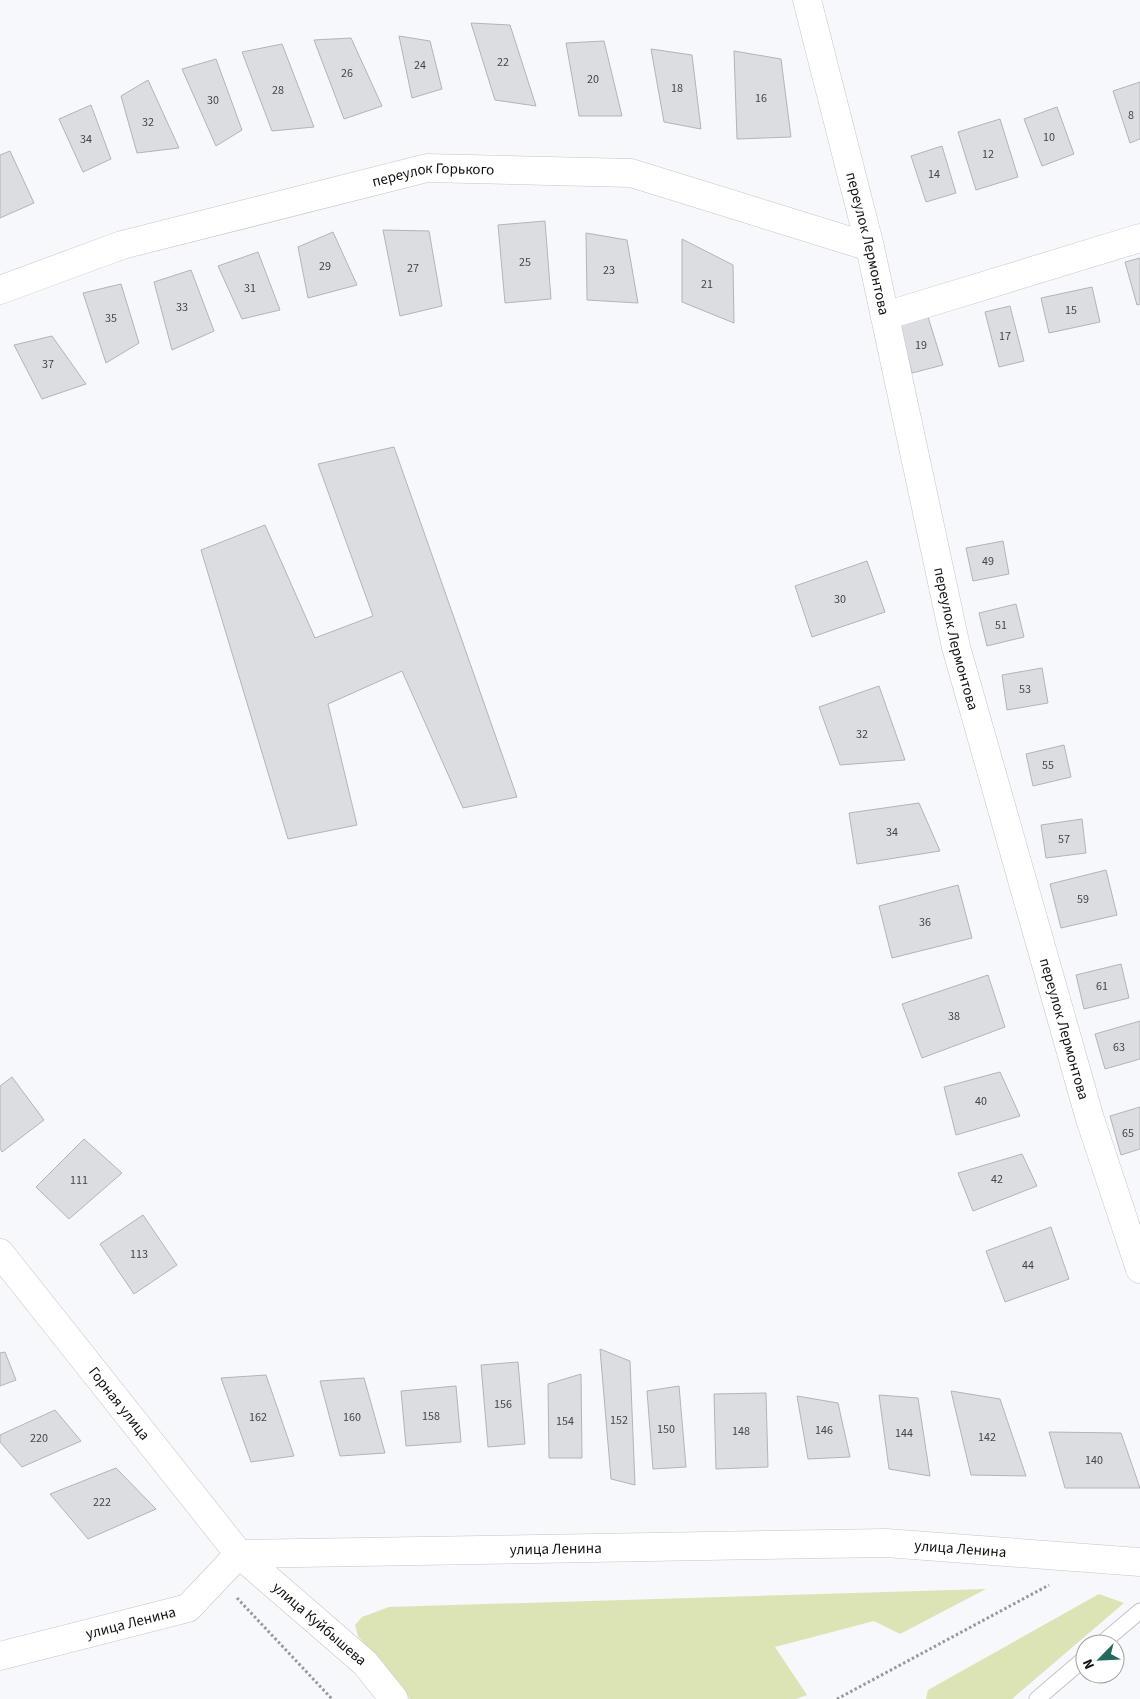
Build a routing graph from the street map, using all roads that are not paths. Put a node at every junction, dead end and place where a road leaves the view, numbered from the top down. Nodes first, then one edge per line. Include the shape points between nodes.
1 (807, 0) edge
2 (1140, 238) edge
3 (870, 247) junction
4 (0, 290) edge
5 (884, 316) junction
6 (0, 1253) edge
7 (1140, 1269) edge
8 (239, 1554) junction
9 (1140, 1562) edge
10 (1140, 1611) edge
11 (1113, 1634) edge
12 (0, 1656) edge
13 (1075, 1667) edge
14 (394, 1699) edge
15 (1037, 1699) edge

1 - 3 street, переулок Лермонтова
2 - 5 street
3 - 4 street, переулок Горького via 631,173 427,168 122,246
3 - 5 street, переулок Лермонтова
5 - 7 street, переулок Лермонтова via 956,647 1090,1119
6 - 8 street, Горная улица
8 - 9 street, улица Ленина via 886,1543
8 - 12 street, улица Ленина via 188,1608
8 - 14 street, улица Куйбышева via 365,1663
10 - 11 lane
13 - 15 lane

